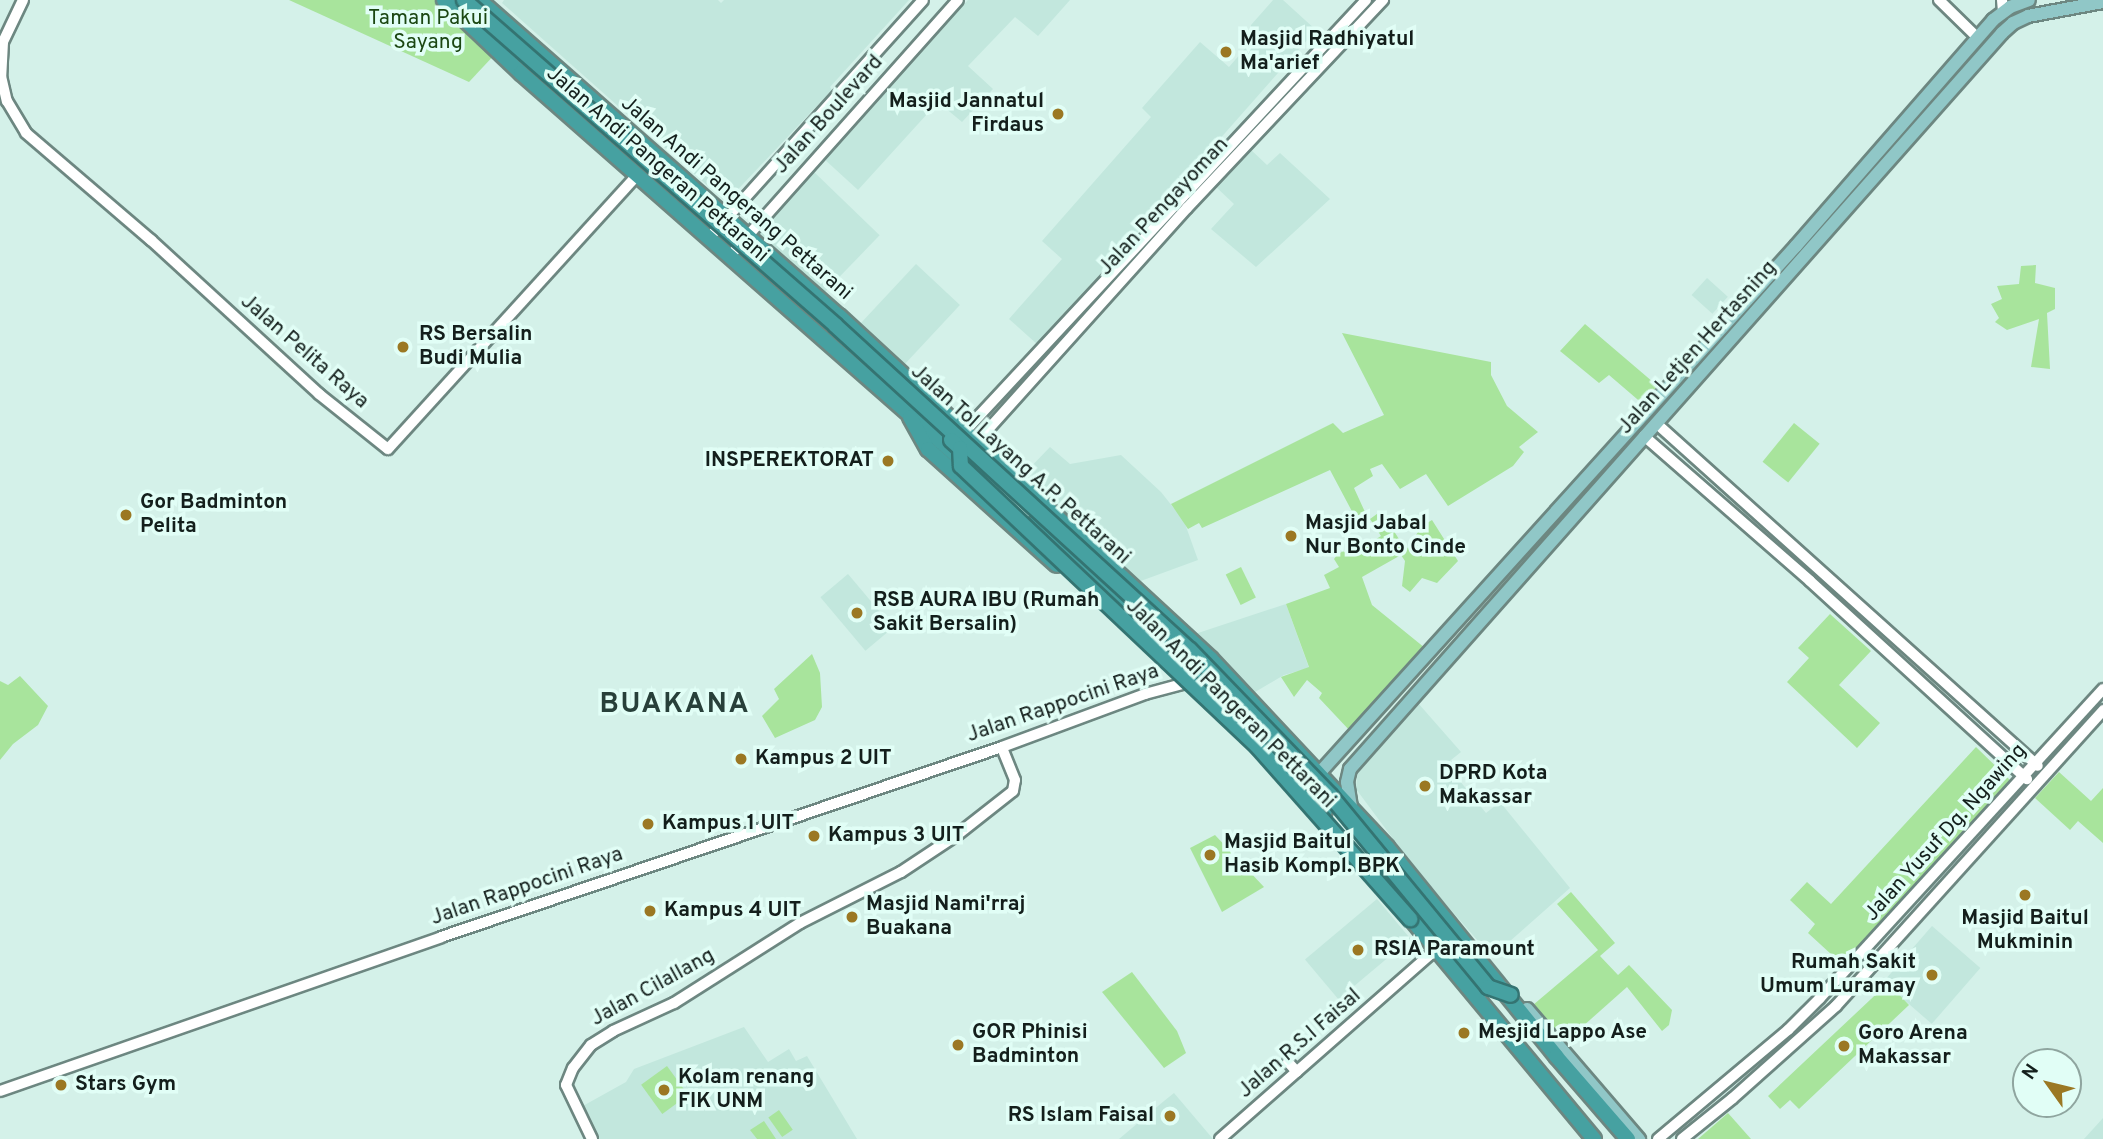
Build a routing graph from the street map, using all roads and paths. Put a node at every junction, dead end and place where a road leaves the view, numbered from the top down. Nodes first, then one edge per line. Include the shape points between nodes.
1 (23, 0) edge
2 (443, 0) edge
3 (455, 0) edge
4 (464, 0) edge
5 (479, 0) edge
6 (923, 0) edge
7 (958, 0) edge
8 (1366, 0) edge
9 (1383, 0) edge
10 (1939, 0) edge
11 (2029, 0) edge
12 (2103, 2) edge
13 (2002, 6) edge
14 (499, 18) junction
15 (483, 38) junction
16 (1978, 38) junction
17 (1, 43) edge
18 (535, 53) junction
19 (520, 73) junction
20 (1, 75) edge
21 (637, 175) junction
22 (726, 219) junction
23 (746, 237) junction
24 (708, 239) junction
25 (1796, 246) junction
26 (1807, 255) junction
27 (729, 257) junction
28 (1027, 362) junction
29 (1039, 372) junction
30 (908, 413) junction
31 (1656, 423) junction
32 (964, 432) junction
33 (1644, 436) junction
34 (976, 443) junction
35 (1693, 457) junction
36 (1681, 469) junction
37 (1555, 514) junction
38 (1567, 523) junction
39 (1123, 579) junction
40 (1108, 593) junction
41 (1149, 602) junction
42 (1136, 619) junction
43 (1186, 683) junction
44 (2103, 689) edge
45 (2103, 710) edge
46 (2068, 727) junction
47 (2078, 736) junction
48 (1002, 747) junction
49 (2034, 763) junction
50 (2045, 773) junction
51 (1322, 774) junction
52 (2023, 776) junction
53 (2034, 786) junction
54 (1305, 789) junction
55 (1351, 807) junction
56 (1913, 898) junction
57 (1925, 908) junction
58 (1409, 919) junction
59 (1432, 946) junction
60 (1510, 995) junction
61 (1288, 1062) dead end
62 (1565, 1067) junction
63 (1297, 1072) junction
64 (1546, 1083) junction
65 (1723, 1086) junction
66 (0, 1091) edge
67 (1733, 1098) junction
68 (592, 1139) edge
69 (1220, 1139) edge
70 (1594, 1139) edge
71 (1628, 1139) edge
72 (1636, 1139) edge
73 (1658, 1139) edge
74 (1682, 1139) edge

1 - 17 street, Jalan Pelita Raya
2 - 15 highway, Jalan Andi Pangeran Pettarani
3 - 58 highway, Jalan Tol Layang A.P. Pettarani, bridge via 960,448 961,466 1258,747
4 - 60 highway, Jalan Tol Layang A.P. Pettarani, bridge via 835,325 1190,650 1331,795 1488,987
5 - 14 highway, Jalan Andi Pangerang Pettarani
6 - 22 street, Jalan Boulevard
7 - 23 street, Jalan Boulevard
8 - 28 street, Jalan Pengayoman
9 - 29 street, Jalan Pengayoman
10 - 16 street
11 - 13 main road, Jalan Letjen Hertasning
12 - 26 main road, Jalan Letjen Hertasning via 2013,23
13 - 16 main road, Jalan Letjen Hertasning
14 - 15 highway via 504,32 500,38
14 - 18 highway, Jalan Andi Pangerang Pettarani
15 - 19 highway, Jalan Andi Pangeran Pettarani
16 - 25 main road, Jalan Letjen Hertasning
17 - 20 street, Jalan Pelita Raya
18 - 19 highway via 519,55
18 - 22 highway, Jalan Andi Pangerang Pettarani
19 - 21 highway, Jalan Andi Pangeran Pettarani
20 - 21 street, Jalan Pelita Raya via 12,113 44,151 151,240 319,394 388,449
21 - 24 highway, Jalan Andi Pangeran Pettarani
22 - 23 highway, Jalan Andi Pangerang Pettarani
22 - 24 street, Jalan Boulevard
23 - 27 street, Jalan Boulevard
23 - 32 highway, Jalan Andi Pangerang Pettarani
24 - 27 highway, Jalan Andi Pangeran Pettarani
25 - 26 main road
25 - 37 main road, Jalan Letjen Hertasning
26 - 31 main road, Jalan Letjen Hertasning
27 - 30 highway, Jalan Andi Pangeran Pettarani
28 - 29 street
28 - 32 street, Jalan Pengayoman
29 - 34 street, Jalan Pengayoman
30 - 40 highway, Jalan Andi Pangeran Pettarani
30 - 43 highway, Jalan Andi Pangeran Pettarani via 928,450
31 - 33 main road, Jalan Letjen Hertasning
31 - 35 street
32 - 34 highway, Jalan Andi Pangerang Pettarani
33 - 36 street
33 - 38 main road, Jalan Letjen Hertasning
34 - 39 highway, Jalan Andi Pangerang Pettarani
35 - 36 street
35 - 49 street
36 - 52 street
37 - 38 main road
37 - 51 main road, Jalan Letjen Hertasning
38 - 55 main road, Jalan Letjen Hertasning via 1350,769
39 - 40 highway via 1123,594
39 - 41 highway, Jalan Andi Pangerang Pettarani
40 - 42 highway, Jalan Andi Pangeran Pettarani
41 - 42 highway via 1135,603
41 - 51 highway, Jalan Andi Pangeran Pettarani
42 - 54 highway, Jalan Andi Pangeran Pettarani
43 - 48 street, Jalan Rappocini Raya
43 - 59 highway, Jalan Andi Pangeran Pettarani
44 - 46 street, Jalan Yusuf Dg. Ngawing
45 - 47 street, Jalan Yusuf Dg. Ngawing
46 - 47 street
46 - 49 street, Jalan Yusuf Dg. Ngawing
47 - 50 street, Jalan Yusuf Dg. Ngawing
48 - 66 street, Jalan Rappocini Raya
48 - 68 street, Jalan Cilallang via 1015,780 1013,791 957,835 901,872 800,923 674,1003 592,1045 566,1085
49 - 50 street
49 - 52 street, Jalan Yusuf Dg. Ngawing
50 - 53 street, Jalan Yusuf Dg. Ngawing
51 - 54 main road, Jalan Letjen Hertasning
51 - 55 highway, Jalan Andi Pangeran Pettarani
52 - 53 street
52 - 56 street, Jalan Yusuf Dg. Ngawing
53 - 57 street, Jalan Yusuf Dg. Ngawing
54 - 58 highway, Jalan Andi Pangeran Pettarani
55 - 60 highway, Jalan Andi Pangeran Pettarani
56 - 57 street
56 - 65 street, Jalan Yusuf Dg. Ngawing via 1812,1006
57 - 67 street, Jalan Yusuf Dg. Ngawing via 1836,1006
58 - 59 highway, Jalan Andi Pangeran Pettarani
59 - 63 street, Jalan R.S.I Faisal
59 - 64 highway, Jalan Andi Pangeran Pettarani
60 - 62 highway, Jalan Andi Pangeran Pettarani
60 - 72 highway
61 - 63 street
62 - 64 highway
62 - 71 highway
63 - 69 street, Jalan R.S.I Faisal
64 - 70 highway, Jalan Andi Pangeran Pettarani
65 - 67 street
65 - 73 street, Jalan Yusuf Dg. Ngawing
67 - 74 street, Jalan Yusuf Dg. Ngawing

